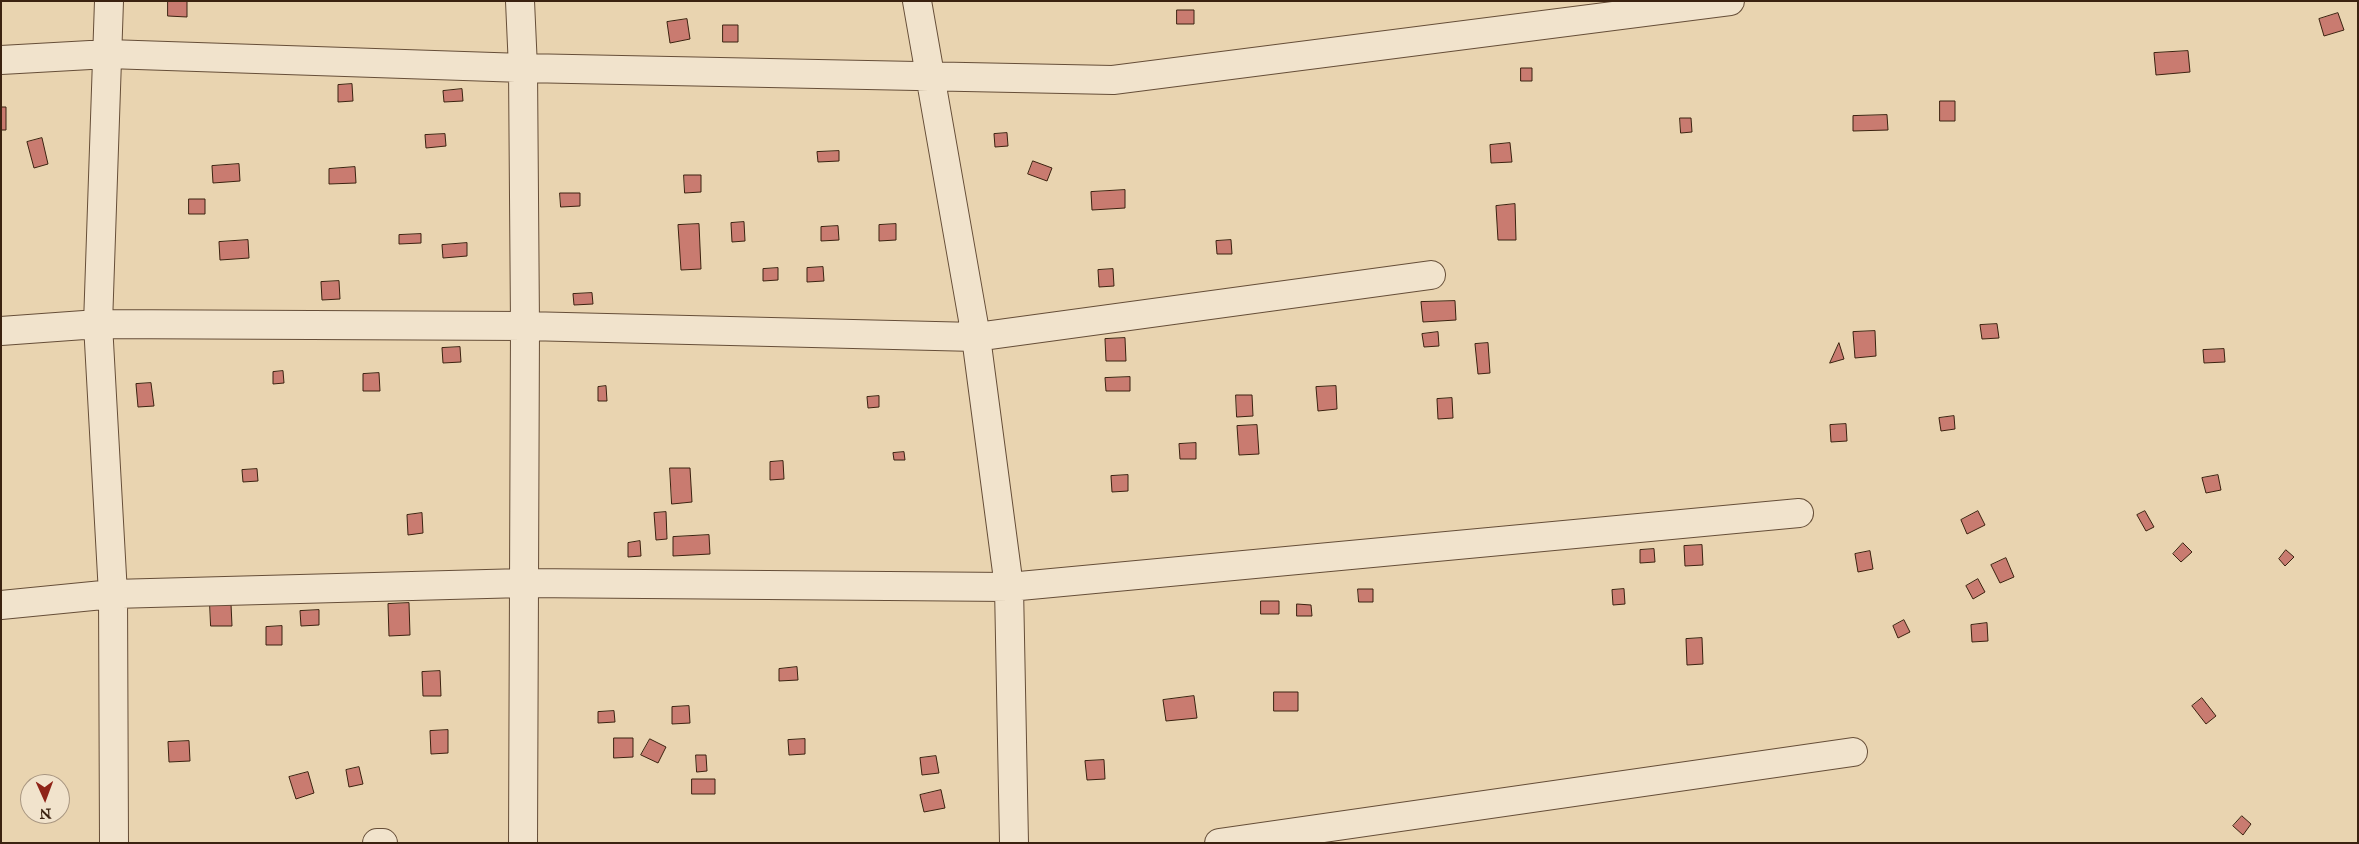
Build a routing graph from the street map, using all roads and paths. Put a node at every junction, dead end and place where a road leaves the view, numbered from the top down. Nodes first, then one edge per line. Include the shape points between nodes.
1 (109, 1) edge
2 (520, 1) edge
3 (917, 1) edge
4 (1730, 1) edge
5 (108, 54) junction
6 (1, 60) edge
7 (523, 68) junction
8 (931, 76) junction
9 (1431, 275) dead end
10 (98, 324) junction
11 (525, 326) junction
12 (1, 331) edge
13 (976, 337) junction
14 (1799, 513) dead end
15 (524, 583) junction
16 (1009, 587) junction
17 (113, 594) junction
18 (1, 605) edge
19 (1852, 752) dead end
20 (114, 843) edge
21 (377, 843) edge
22 (383, 843) edge
23 (523, 843) edge
24 (1014, 843) edge
25 (1219, 843) edge

1 - 5 street
2 - 7 street
3 - 8 street
4 - 8 street via 1113,80
5 - 6 street
5 - 7 street
5 - 10 street
7 - 8 street
7 - 11 street
8 - 13 street
9 - 13 street
10 - 11 street
10 - 12 street
10 - 17 street
11 - 13 street
11 - 15 street
13 - 16 street
14 - 16 street
15 - 16 street
15 - 17 street
15 - 23 street
16 - 24 street
17 - 18 street
17 - 20 street
19 - 25 street
21 - 22 street

